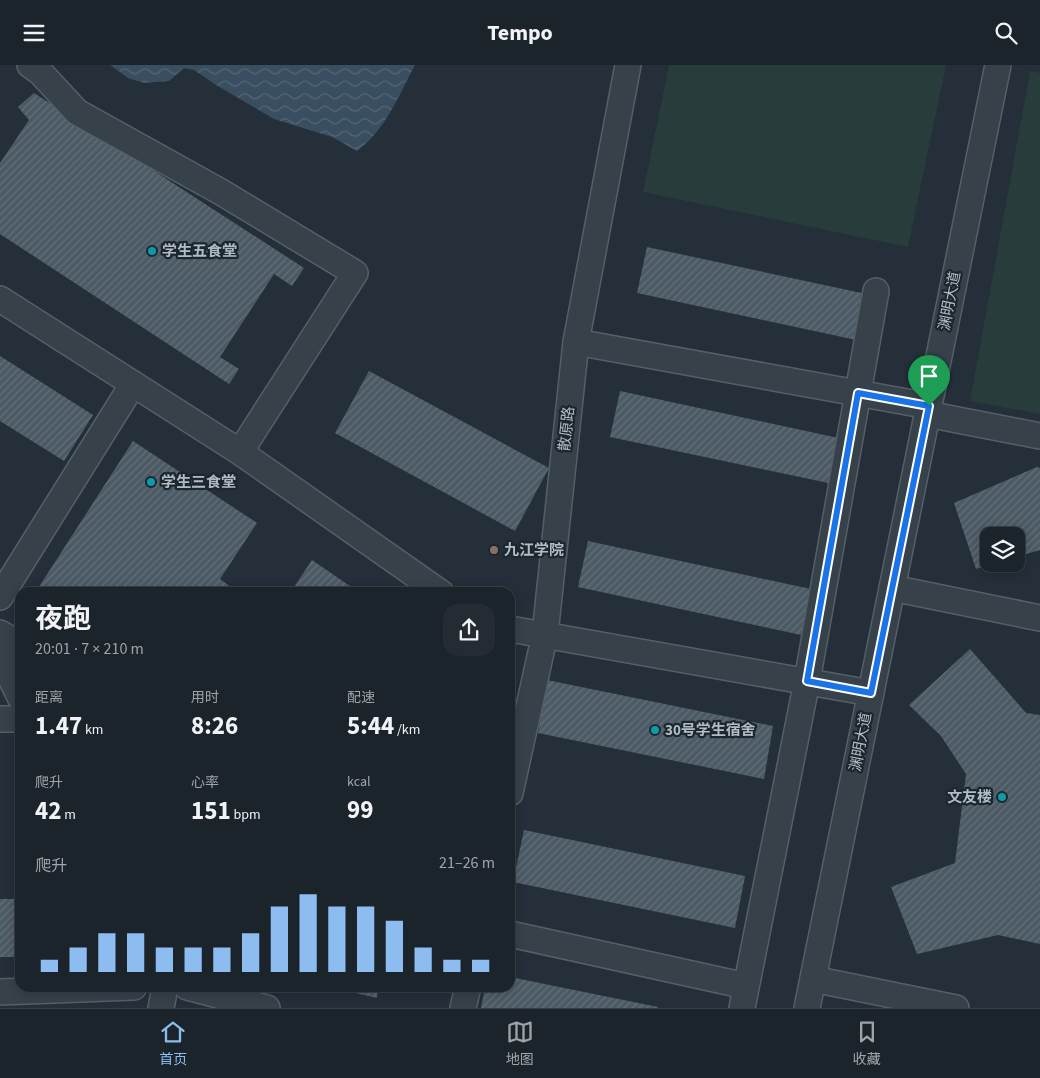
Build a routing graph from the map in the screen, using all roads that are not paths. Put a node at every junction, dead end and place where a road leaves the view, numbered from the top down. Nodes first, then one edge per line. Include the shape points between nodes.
1 (30, 65) edge
2 (628, 65) edge
3 (998, 65) edge
4 (876, 291) dead end
5 (0, 299) edge
6 (576, 342) junction
7 (133, 384) junction
8 (858, 393) junction
9 (928, 410) junction
10 (1040, 436) edge
11 (240, 452) junction
12 (432, 587) edge
13 (892, 589) junction
14 (0, 597) edge
15 (1040, 618) edge
16 (515, 630) edge
17 (0, 633) edge
18 (545, 634) junction
19 (15, 642) edge
20 (0, 656) edge
21 (807, 681) junction
22 (15, 687) edge
23 (871, 693) junction
24 (0, 719) edge
25 (15, 719) edge
26 (515, 770) edge
27 (515, 935) edge
28 (813, 979) junction
29 (25, 992) edge
30 (164, 992) edge
31 (206, 992) edge
32 (467, 992) edge
33 (0, 993) edge
34 (744, 997) edge
35 (161, 1008) edge
36 (267, 1008) edge
37 (463, 1008) edge
38 (807, 1008) edge
39 (956, 1008) edge

1 - 11 street via 77,112 221,192 355,273
2 - 6 street, 散原路
3 - 9 street, 渊明大道
4 - 8 street
5 - 7 street
6 - 8 street
6 - 18 street, 散原路
7 - 11 street
7 - 14 street
8 - 9 street
8 - 21 street
9 - 10 street
9 - 13 street, 渊明大道
11 - 12 street
13 - 15 street
13 - 23 street, 渊明大道
16 - 18 street
17 - 19 street
18 - 21 street
18 - 26 street, 散原路
20 - 22 street
21 - 23 street
21 - 34 street
23 - 28 street, 渊明大道
24 - 25 street
27 - 34 street
28 - 38 street, 渊明大道
28 - 39 street
29 - 33 street
30 - 35 street
31 - 36 street
32 - 37 street

